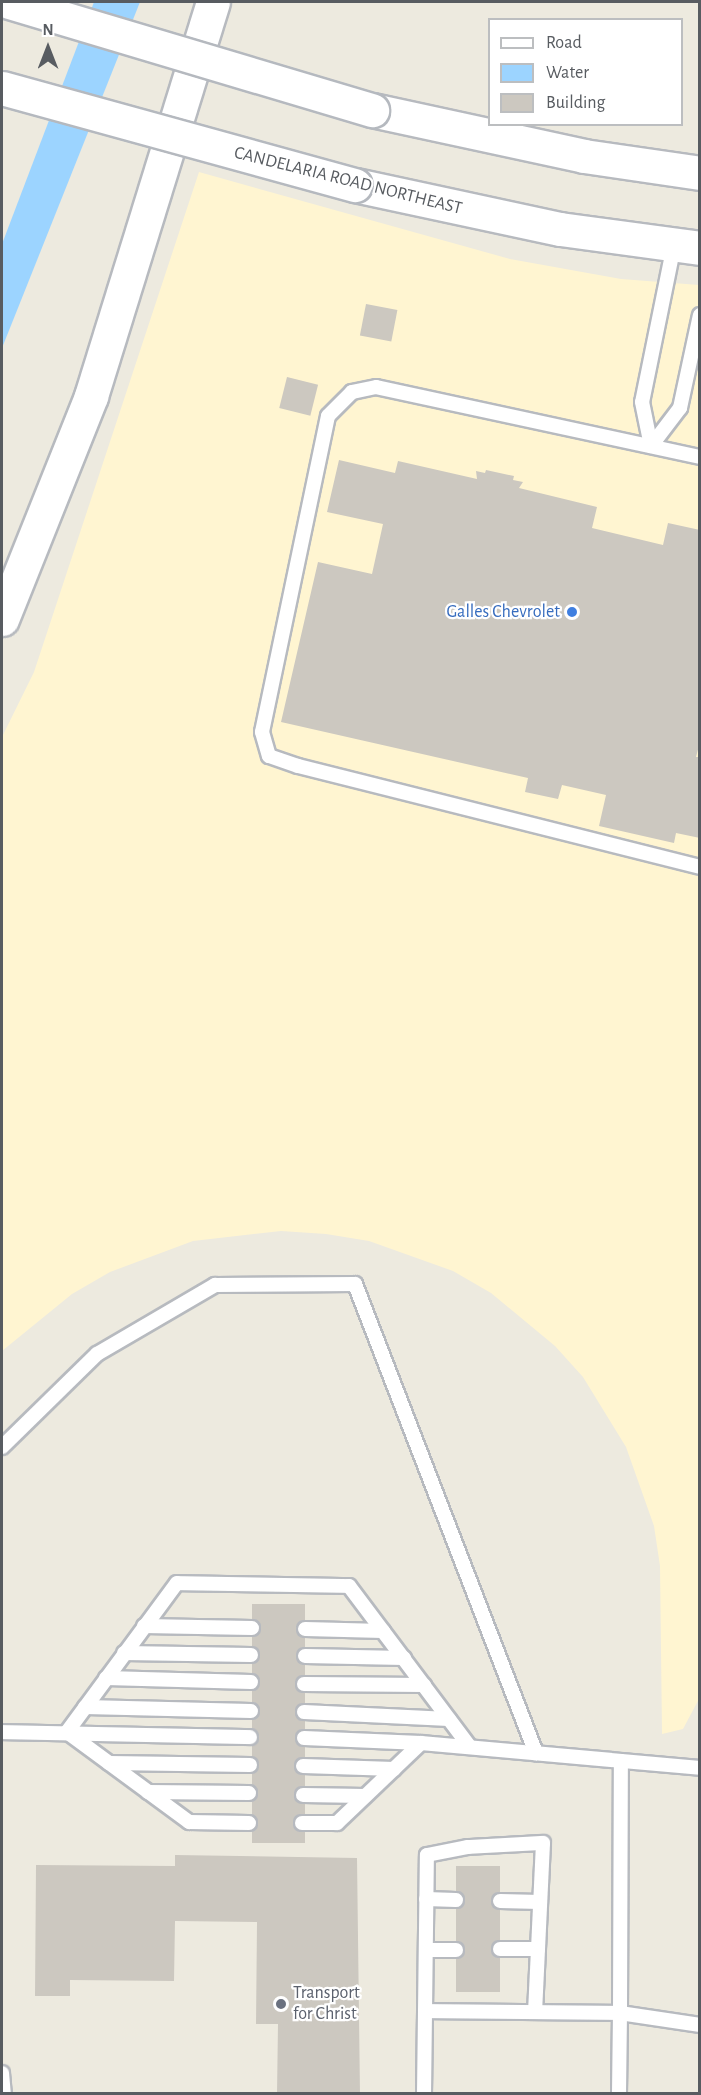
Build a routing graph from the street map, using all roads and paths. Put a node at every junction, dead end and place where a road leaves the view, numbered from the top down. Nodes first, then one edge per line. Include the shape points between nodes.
1 (9, 2) edge
2 (213, 2) edge
3 (2, 88) edge
4 (699, 173) edge
5 (687, 246) edge
6 (699, 315) edge
7 (651, 446) junction
8 (699, 457) edge
9 (2, 619) edge
10 (699, 867) edge
11 (2, 1447) edge
12 (144, 1626) junction
13 (252, 1628) dead end
14 (305, 1629) dead end
15 (383, 1631) junction
16 (124, 1653) junction
17 (251, 1655) dead end
18 (305, 1656) dead end
19 (404, 1658) junction
20 (106, 1678) junction
21 (251, 1683) dead end
22 (304, 1684) dead end
23 (424, 1685) junction
24 (85, 1707) junction
25 (251, 1711) dead end
26 (304, 1712) dead end
27 (449, 1719) junction
28 (2, 1732) edge
29 (67, 1732) junction
30 (250, 1737) dead end
31 (304, 1738) dead end
32 (421, 1743) junction
33 (470, 1748) junction
34 (537, 1753) junction
35 (621, 1761) junction
36 (109, 1763) junction
37 (250, 1765) dead end
38 (303, 1766) dead end
39 (699, 1768) edge
40 (394, 1769) junction
41 (148, 1792) junction
42 (249, 1793) dead end
43 (303, 1795) dead end
44 (365, 1796) junction
45 (249, 1823) dead end
46 (302, 1823) dead end
47 (426, 1899) junction
48 (456, 1900) dead end
49 (500, 1901) dead end
50 (540, 1902) junction
51 (500, 1949) dead end
52 (538, 1949) junction
53 (426, 1950) junction
54 (456, 1950) dead end
55 (424, 2011) junction
56 (535, 2012) junction
57 (620, 2013) junction
58 (699, 2025) edge
59 (2, 2073) edge
60 (4, 2094) edge
61 (424, 2094) edge
62 (618, 2094) edge

1 - 4 main road, bridge via 372,110 563,152
2 - 9 main road via 91,396
3 - 5 main road, CANDELARIA ROAD NORTHEAST, bridge via 355,185 560,229
5 - 7 lane via 642,402
6 - 7 lane via 680,408
7 - 8 lane
7 - 10 lane via 376,387 352,392 328,416 262,732 269,756 298,766
11 - 34 lane via 97,1354 215,1285 355,1284
12 - 13 lane
12 - 15 lane via 177,1583 349,1586
12 - 16 lane
14 - 15 lane
15 - 19 lane
16 - 17 lane
16 - 20 lane
18 - 19 lane
19 - 23 lane
20 - 21 lane
20 - 24 lane
22 - 23 lane
23 - 27 lane
24 - 25 lane
24 - 29 lane
26 - 27 lane
27 - 33 lane
28 - 29 lane
29 - 30 lane
29 - 36 lane
31 - 32 lane
32 - 33 lane
32 - 40 lane
33 - 34 lane
34 - 35 lane
35 - 39 lane
35 - 57 lane
36 - 37 lane
36 - 41 lane
38 - 40 lane
40 - 44 lane
41 - 42 lane
41 - 45 lane via 189,1822
43 - 44 lane
44 - 46 lane via 337,1823
47 - 48 lane
47 - 50 lane via 427,1855 468,1847 543,1843
47 - 53 lane
49 - 50 lane
50 - 52 lane
51 - 52 lane
52 - 56 lane
53 - 54 lane
53 - 55 lane
55 - 56 lane
55 - 61 lane
56 - 57 lane
57 - 58 lane
57 - 62 lane
59 - 60 lane

